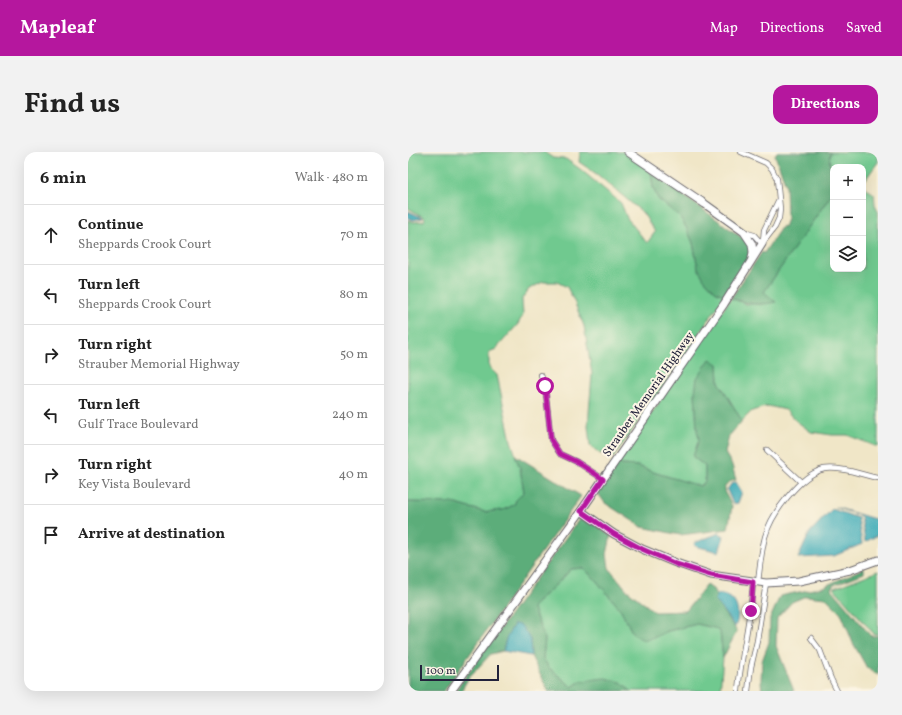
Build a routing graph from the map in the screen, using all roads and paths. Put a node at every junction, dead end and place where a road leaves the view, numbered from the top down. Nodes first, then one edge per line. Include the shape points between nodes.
1 (628, 152) edge
2 (741, 152) edge
3 (778, 201) junction
4 (764, 230) junction
5 (744, 232) junction
6 (754, 235) junction
7 (762, 244) junction
8 (750, 265) junction
9 (541, 375) dead end
10 (767, 450) dead end
11 (878, 478) edge
12 (603, 479) junction
13 (801, 482) junction
14 (581, 511) junction
15 (878, 560) edge
16 (759, 582) junction
17 (812, 638) dead end
18 (451, 691) edge
19 (738, 691) edge
20 (748, 691) edge
21 (837, 691) edge

1 - 5 street, Strauber Memorial Highway
2 - 3 street via 762,160 772,169 778,183
3 - 4 street
3 - 7 street via 780,209 777,223
4 - 6 street
4 - 7 street
5 - 6 street, Strauber Memorial Highway
5 - 8 street, Strauber Memorial Highway via 753,248
6 - 7 street
7 - 8 street, Strauber Memorial Highway
8 - 12 street, Strauber Memorial Highway
9 - 12 street via 545,386 551,440 560,454
10 - 13 street
11 - 13 street via 839,469 825,469
12 - 14 street, Strauber Memorial Highway
13 - 16 street via 773,519 765,535
14 - 16 street via 614,534 676,564 711,575
14 - 18 street, Strauber Memorial Highway
15 - 16 street via 850,570 799,581
16 - 19 street via 741,661
16 - 20 street via 757,641 750,667
17 - 21 street via 820,650

